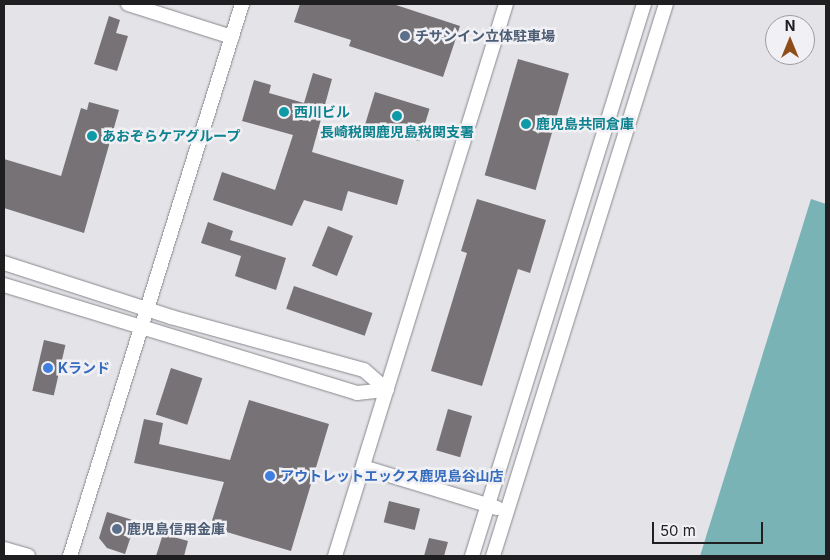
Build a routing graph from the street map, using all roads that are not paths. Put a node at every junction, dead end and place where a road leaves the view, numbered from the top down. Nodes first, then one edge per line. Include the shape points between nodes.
1 (128, 4) edge
2 (242, 4) edge
3 (506, 4) edge
4 (644, 4) edge
5 (666, 4) edge
6 (232, 37) junction
7 (4, 263) edge
8 (4, 285) edge
9 (147, 310) junction
10 (142, 327) junction
11 (387, 390) junction
12 (363, 467) junction
13 (488, 505) junction
14 (507, 511) junction
15 (4, 548) edge
16 (28, 556) edge
17 (70, 556) edge
18 (335, 556) edge
19 (472, 556) edge
20 (494, 556) edge

1 - 6 street
2 - 6 street
3 - 11 street
4 - 13 street
5 - 14 street
6 - 9 street
7 - 9 street
8 - 10 street
9 - 10 street
9 - 11 street via 364,370
10 - 11 street via 357,393
10 - 17 street
11 - 12 street
12 - 13 street
12 - 18 street
13 - 14 street
13 - 19 street
14 - 20 street
15 - 16 street

